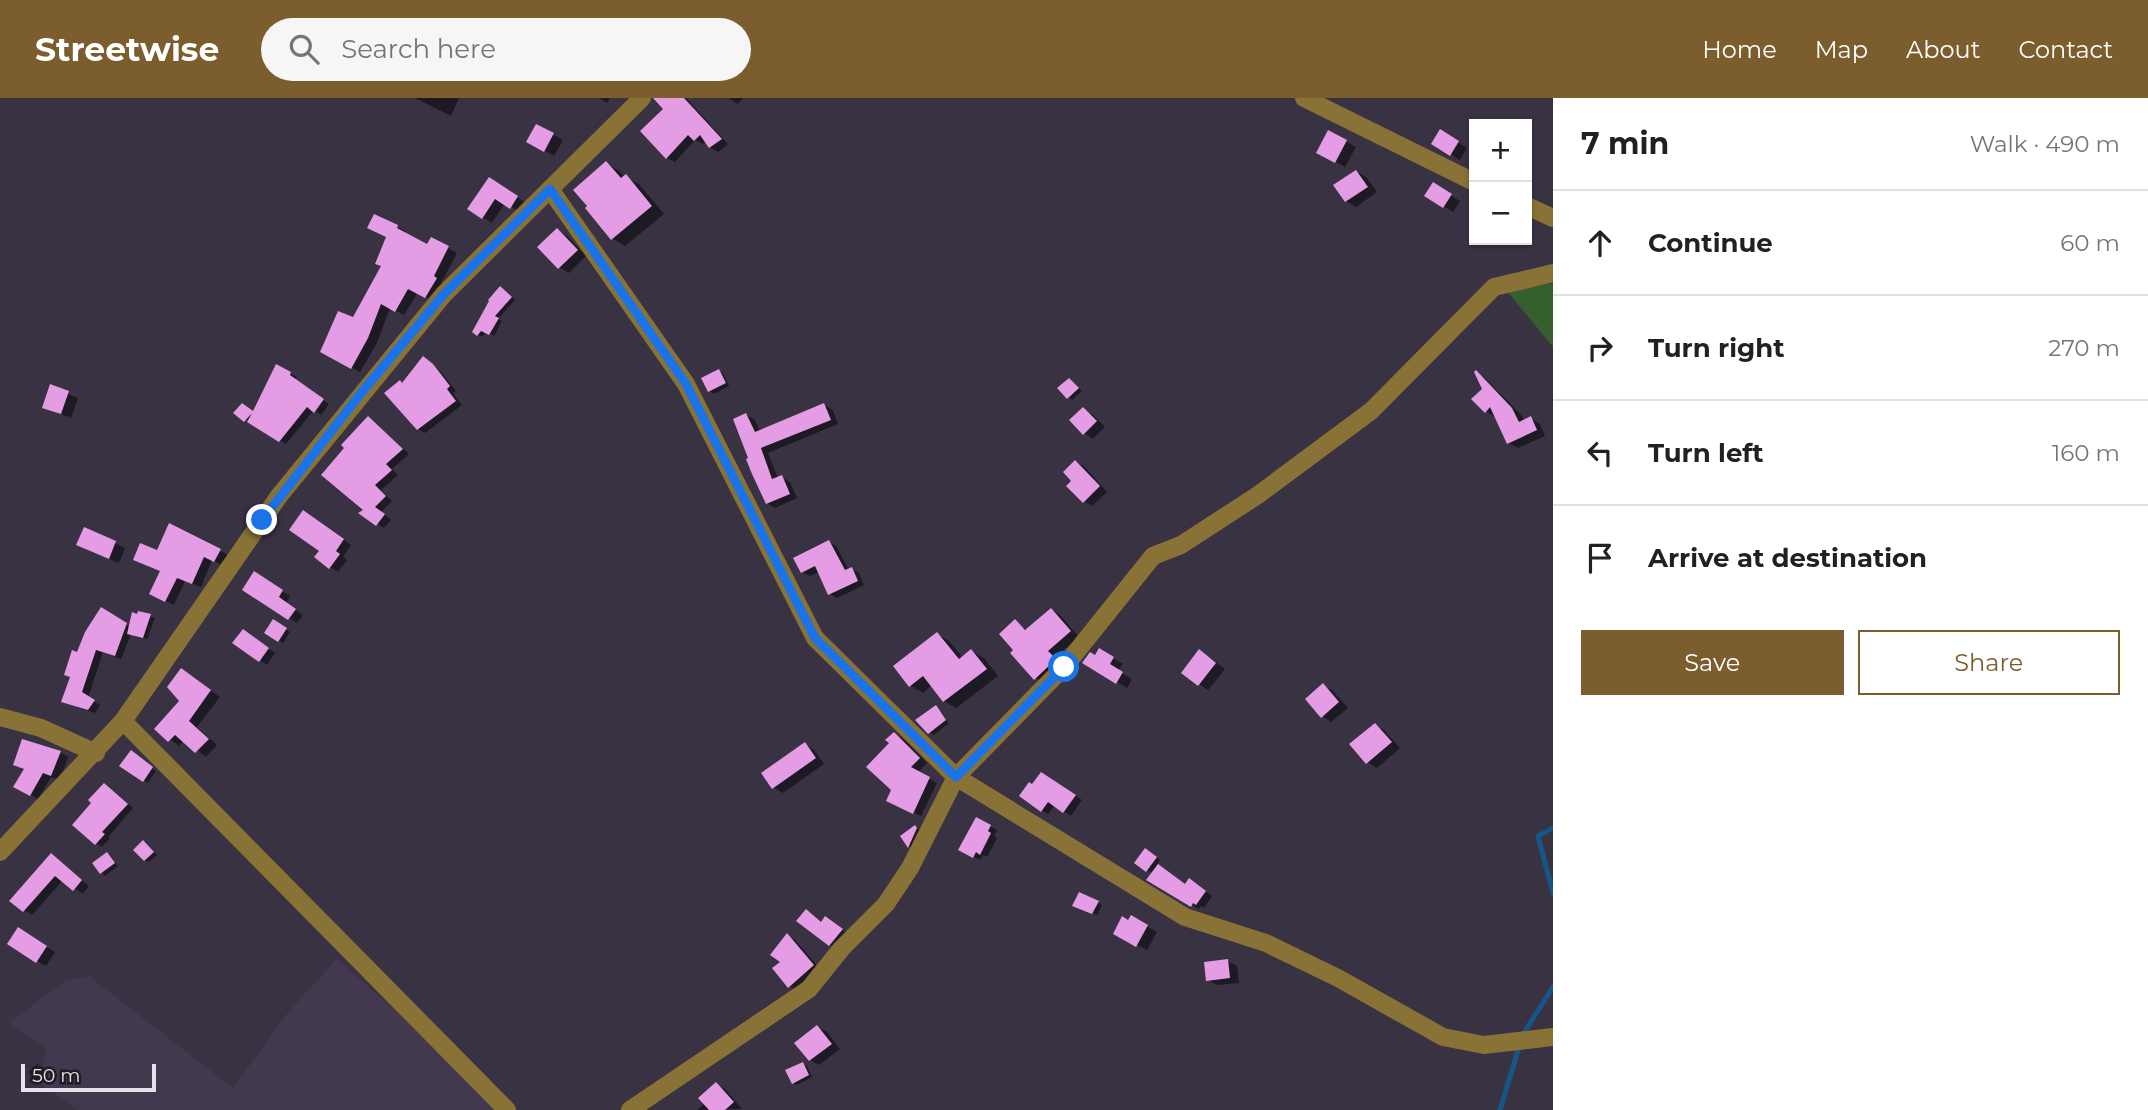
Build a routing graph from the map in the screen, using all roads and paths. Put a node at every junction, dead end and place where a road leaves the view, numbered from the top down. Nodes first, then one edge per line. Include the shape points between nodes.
1 (642, 98) edge
2 (1304, 98) edge
3 (1469, 180) edge
4 (550, 189) junction
5 (1532, 208) edge
6 (1553, 218) edge
7 (1553, 273) edge
8 (0, 717) edge
9 (123, 721) junction
10 (96, 752) junction
11 (956, 777) junction
12 (0, 852) edge
13 (1553, 1037) edge
14 (507, 1110) edge
15 (630, 1110) edge

1 - 4 street
2 - 3 street
4 - 9 street via 444,294 288,485
4 - 11 street via 686,384 815,638
5 - 6 street
7 - 11 street via 1494,287 1371,411 1258,495 1181,545 1153,556 1064,667
8 - 10 street via 41,727
9 - 10 street
9 - 14 street
10 - 12 street
11 - 13 street via 1185,917 1266,943 1443,1037 1484,1045
11 - 15 street via 910,868 886,904 809,989

